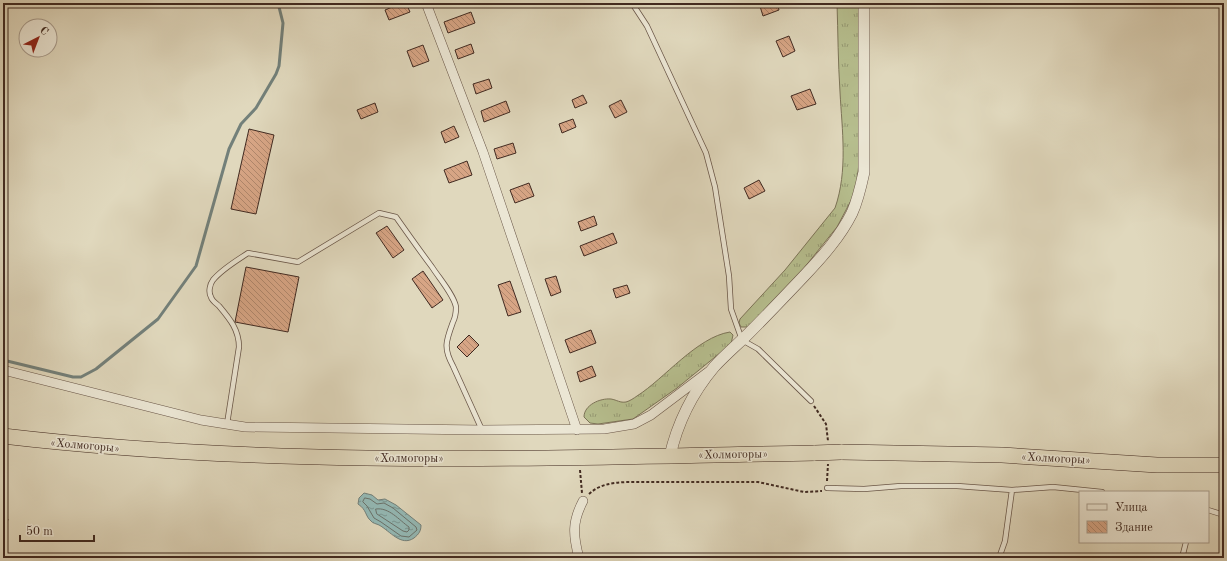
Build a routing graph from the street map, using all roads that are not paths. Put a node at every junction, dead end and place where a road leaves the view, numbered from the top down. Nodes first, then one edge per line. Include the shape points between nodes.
1 (426, 3) edge
2 (632, 3) edge
3 (864, 3) edge
4 (742, 340) junction
5 (714, 367) junction
6 (3, 370) edge
7 (678, 394) junction
8 (811, 401) dead end
9 (690, 402) junction
10 (227, 424) junction
11 (482, 430) junction
12 (577, 430) junction
13 (3, 436) edge
14 (670, 456) junction
15 (1224, 465) edge
16 (827, 488) dead end
17 (1012, 490) junction
18 (1092, 491) edge
19 (583, 501) road end
20 (1209, 510) edge
21 (1224, 515) edge
22 (1186, 543) edge
23 (579, 558) edge
24 (999, 558) edge
25 (1182, 558) edge

1 - 12 street via 483,152
2 - 4 lane via 646,26 706,153 715,187 731,309
3 - 4 street via 864,172 860,191 852,213 826,252
4 - 5 street
4 - 8 lane via 758,349
5 - 7 street
5 - 9 street
6 - 10 street via 164,411
7 - 9 street
7 - 12 street via 651,415 634,424
9 - 14 street
10 - 11 street via 259,428
10 - 11 lane via 239,337 231,321 211,298 209,289 212,281 229,265 248,253 298,262 379,213 396,217 454,302 455,317 446,340 446,348
11 - 12 street
13 - 14 highway, «Холмогоры» via 163,451 316,458
14 - 15 highway, «Холмогоры», bridge via 841,452 994,455 1157,465
16 - 17 lane via 925,486
17 - 18 lane via 1053,487
17 - 24 lane via 1005,540
19 - 23 street via 576,513 574,526
20 - 21 lane
22 - 25 lane

